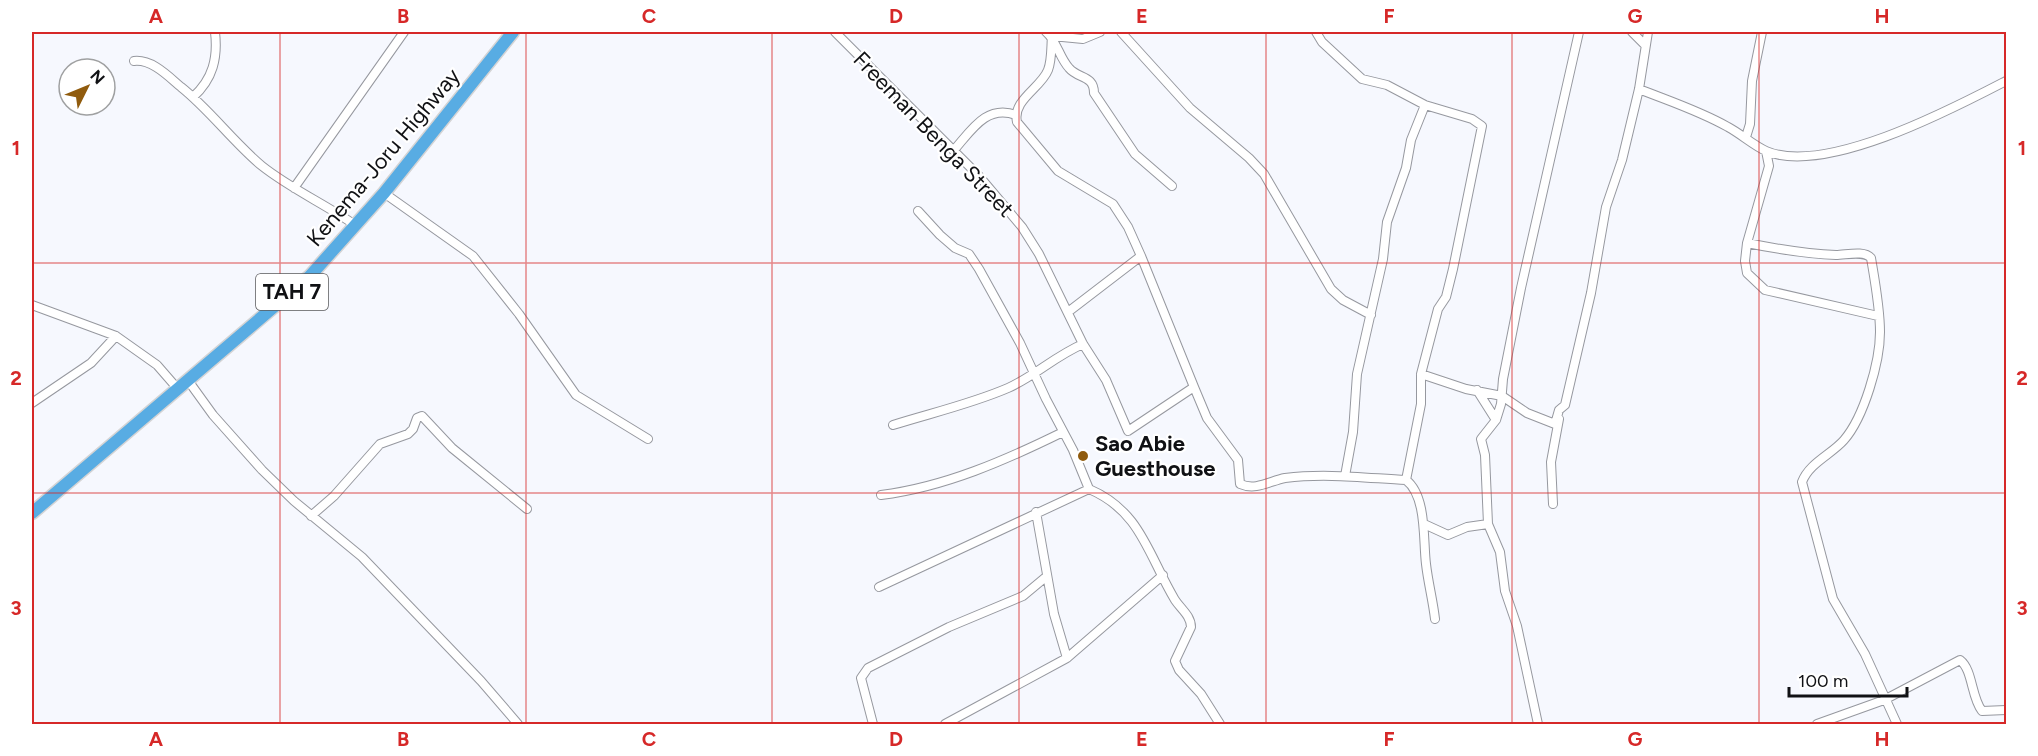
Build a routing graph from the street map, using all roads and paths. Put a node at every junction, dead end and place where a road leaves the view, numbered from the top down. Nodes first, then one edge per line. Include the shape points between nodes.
1 (215, 32) edge
2 (404, 32) edge
3 (513, 32) edge
4 (835, 32) edge
5 (1100, 32) edge
6 (1121, 32) edge
7 (1316, 32) edge
8 (1579, 32) edge
9 (1632, 32) edge
10 (1648, 32) edge
11 (1762, 32) edge
12 (1049, 34) edge
13 (1645, 45) junction
14 (134, 61) dead end
15 (2005, 82) edge
16 (1640, 89) junction
17 (193, 96) junction
18 (1425, 105) junction
19 (1016, 115) junction
20 (1746, 137) junction
21 (954, 150) junction
22 (1766, 151) junction
23 (1172, 186) dead end
24 (294, 188) junction
25 (384, 193) junction
26 (918, 211) dead end
27 (355, 225) junction
28 (1747, 243) junction
29 (1141, 256) junction
30 (32, 304) edge
31 (1068, 312) junction
32 (1371, 315) junction
33 (1878, 316) junction
34 (116, 336) junction
35 (1083, 344) junction
36 (1035, 374) junction
37 (1421, 374) junction
38 (187, 379) junction
39 (1194, 387) junction
40 (177, 388) junction
41 (1478, 390) junction
42 (1502, 396) junction
43 (32, 403) edge
44 (1562, 410) junction
45 (1496, 420) junction
46 (893, 425) dead end
47 (1063, 432) junction
48 (648, 439) dead end
49 (1345, 477) junction
50 (1406, 480) junction
51 (1089, 489) junction
52 (881, 495) dead end
53 (1553, 504) dead end
54 (527, 509) dead end
55 (1036, 512) junction
56 (32, 513) edge
57 (311, 516) junction
58 (1424, 524) junction
59 (1488, 524) junction
60 (1162, 575) junction
61 (1047, 576) junction
62 (879, 587) dead end
63 (1436, 619) dead end
64 (1067, 658) junction
65 (1884, 700) junction
66 (2007, 710) edge
67 (518, 724) edge
68 (873, 724) edge
69 (945, 724) edge
70 (1220, 724) edge
71 (1538, 724) edge
72 (1817, 724) edge
73 (1897, 724) edge

1 - 17 street via 211,77
2 - 24 street
3 - 25 highway, Kenema-Joru Highway / TAH 7
4 - 21 street, Freeman Benga Street
5 - 12 street via 1083,39
6 - 32 street via 1190,108 1264,174 1331,289
7 - 18 street via 1362,79 1387,85
8 - 42 street via 1521,288
9 - 13 street
10 - 13 street
11 - 20 street
12 - 19 street via 1049,68
12 - 23 street via 1070,70 1087,77 1135,154
13 - 16 street
14 - 17 street via 150,64
15 - 22 street via 1942,113 1850,148 1821,155 1791,156
16 - 20 street
16 - 44 street via 1606,207 1578,356
17 - 24 street via 236,144
18 - 32 street via 1386,222
18 - 37 street via 1472,119 1482,126 1446,297 1438,309
19 - 21 street via 1005,111 981,118
19 - 29 street via 1017,122 1058,171 1113,204
20 - 22 street
21 - 31 street, Freeman Benga Street via 1022,227
22 - 28 street via 1766,185
24 - 27 street
25 - 27 highway, Kenema-Joru Highway / TAH 7
25 - 48 street via 473,256 576,395
26 - 36 street via 955,248 969,254
27 - 38 highway, Kenema-Joru Highway / TAH 7 via 310,276
28 - 33 street via 1747,273 1765,290
28 - 33 street via 1814,254 1868,255
29 - 31 street
29 - 39 street
30 - 34 street
31 - 35 street, Freeman Benga Street
32 - 49 street via 1358,374
33 - 65 street via 1878,351 1862,411 1844,439 1802,482 1833,599 1865,654
34 - 40 street via 157,365
34 - 43 street via 91,363
35 - 36 street via 1055,357
35 - 39 street, Freeman Benga Street via 1106,380 1128,431
36 - 46 street via 977,399
36 - 47 street
37 - 41 street
37 - 50 street via 1421,404
38 - 40 highway, Kenema-Joru Highway / TAH 7
38 - 57 street via 247,454
39 - 49 street via 1207,418 1238,459 1240,484 1250,487 1325,474
40 - 56 highway, Kenema-Joru Highway / TAH 7
41 - 42 street
41 - 45 street
42 - 44 street via 1527,413 1555,424
42 - 45 street
44 - 53 street via 1551,462
45 - 59 street via 1481,439
47 - 51 street
47 - 52 street via 981,469
49 - 50 street
50 - 58 street via 1412,484
51 - 55 street
51 - 60 street via 1105,495 1129,515
54 - 57 street via 452,448 422,416 408,434 380,444
55 - 61 street
55 - 62 street
57 - 67 street via 362,557 482,681
58 - 59 street via 1448,535
58 - 63 street via 1426,567
59 - 71 street via 1500,552 1505,591 1517,626
60 - 64 street
60 - 70 street via 1191,621 1175,661
61 - 64 street
61 - 68 street via 1023,596 949,627 868,668 861,678
64 - 69 street
65 - 66 street via 1960,660 1982,711
65 - 72 street
65 - 73 street

